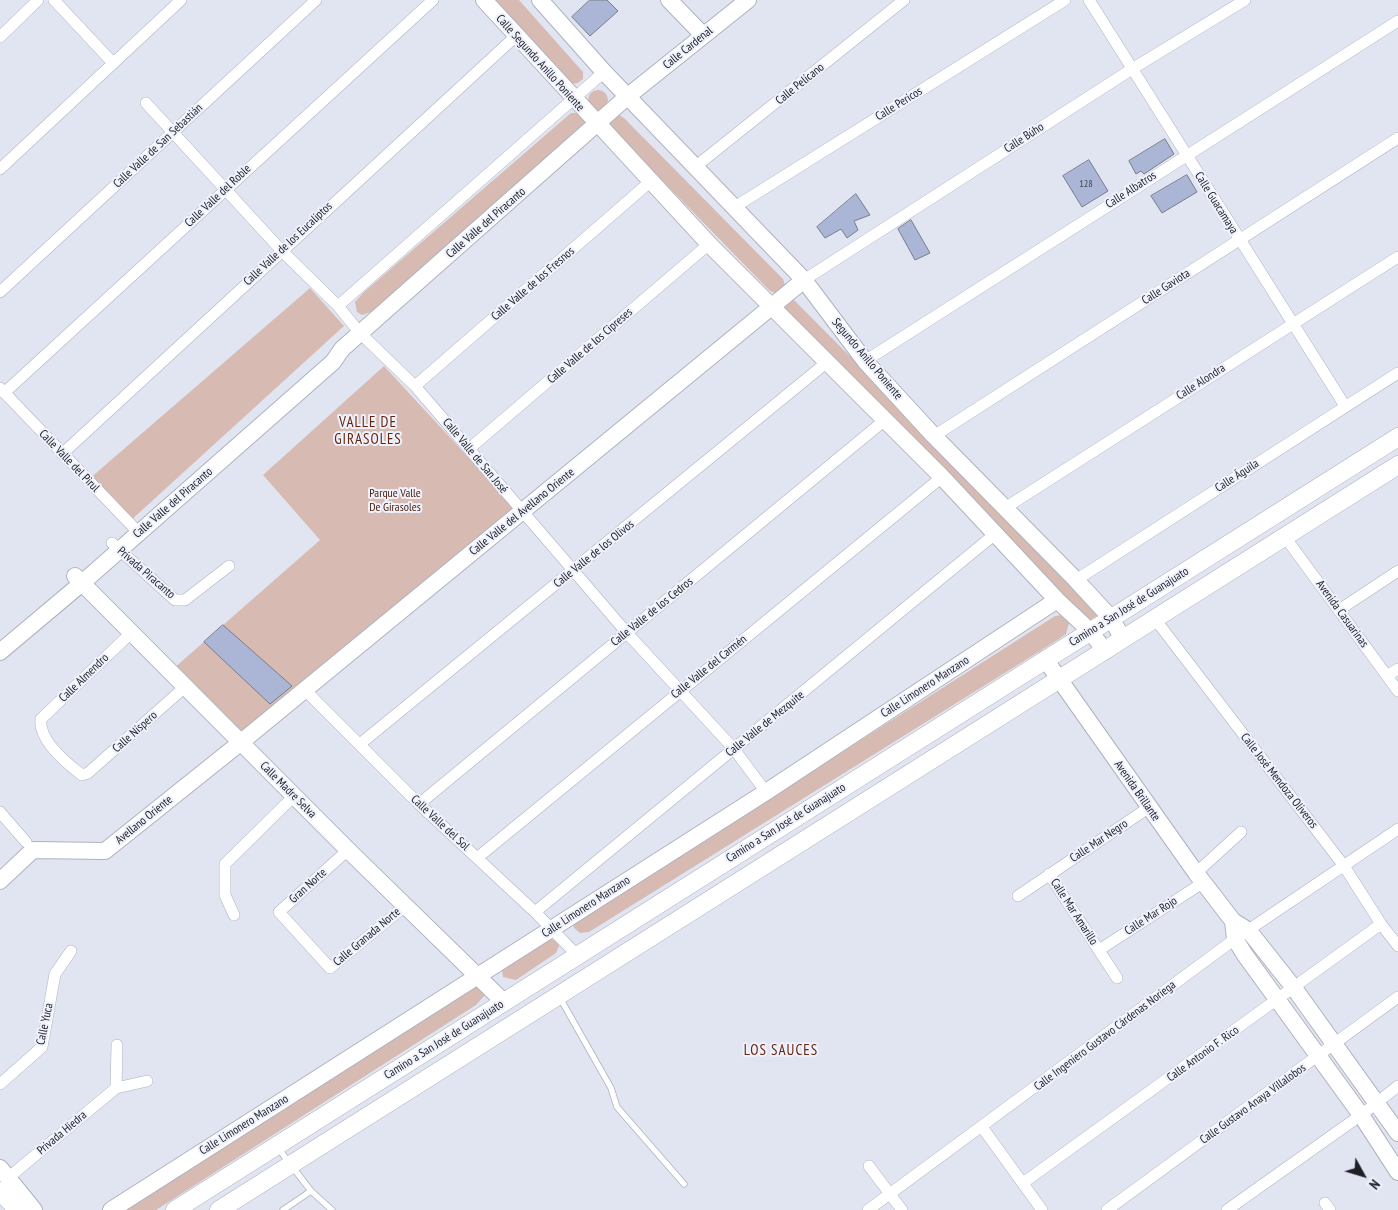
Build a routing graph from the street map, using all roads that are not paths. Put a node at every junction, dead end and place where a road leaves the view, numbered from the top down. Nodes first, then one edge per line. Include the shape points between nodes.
1 (38, 0) edge
2 (54, 0) edge
3 (181, 0) edge
4 (316, 0) edge
5 (433, 0) edge
6 (484, 0) edge
7 (540, 0) edge
8 (669, 0) edge
9 (748, 0) edge
10 (904, 0) edge
11 (1065, 0) edge
12 (1089, 0) edge
13 (1245, 0) edge
14 (1398, 21) edge
15 (704, 35) junction
16 (516, 36) junction
17 (0, 37) edge
18 (113, 63) junction
19 (1132, 68) junction
20 (604, 72) junction
21 (628, 96) junction
22 (574, 100) junction
23 (146, 103) dead end
24 (597, 126) junction
25 (173, 132) junction
26 (1398, 138) edge
27 (1186, 155) junction
28 (695, 167) junction
29 (0, 169) edge
30 (651, 181) junction
31 (225, 189) junction
32 (733, 208) junction
33 (1240, 240) junction
34 (709, 244) junction
35 (281, 250) junction
36 (1398, 257) edge
37 (804, 280) junction
38 (0, 292) edge
39 (338, 306) junction
40 (772, 306) junction
41 (1292, 324) junction
42 (360, 334) junction
43 (866, 361) junction
44 (826, 363) junction
45 (1398, 373) edge
46 (415, 386) junction
47 (2, 390) edge
48 (1345, 406) junction
49 (885, 420) junction
50 (934, 436) junction
51 (1398, 436) edge
52 (470, 448) junction
53 (62, 454) junction
54 (1398, 465) edge
55 (942, 477) junction
56 (1005, 508) junction
57 (522, 513) junction
58 (136, 530) junction
59 (995, 534) junction
60 (1285, 537) junction
61 (116, 547) junction
62 (229, 566) dead end
63 (574, 571) junction
64 (1398, 572) edge
65 (79, 580) junction
66 (1076, 580) junction
67 (1057, 600) junction
68 (1339, 610) junction
69 (1111, 618) junction
70 (1154, 619) junction
71 (1090, 631) junction
72 (132, 632) junction
73 (627, 633) junction
74 (0, 638) edge
75 (1123, 639) junction
76 (1105, 650) junction
77 (0, 652) edge
78 (1045, 660) junction
79 (1398, 669) edge
80 (1387, 676) junction
81 (1060, 680) junction
82 (186, 686) junction
83 (305, 690) junction
84 (681, 690) junction
85 (1398, 691) edge
86 (240, 744) junction
87 (360, 744) junction
88 (734, 749) junction
89 (82, 775) joint
90 (766, 792) junction
91 (294, 796) junction
92 (419, 804) junction
93 (1148, 808) junction
94 (0, 812) edge
95 (1398, 829) edge
96 (1241, 832) dead end
97 (30, 846) junction
98 (348, 850) junction
99 (477, 858) junction
100 (1344, 866) junction
101 (1050, 874) junction
102 (1200, 877) junction
103 (0, 882) edge
104 (1018, 896) dead end
105 (405, 906) junction
106 (535, 912) junction
107 (234, 915) dead end
108 (1382, 924) junction
109 (552, 929) junction
110 (1242, 935) junction
111 (1398, 946) edge
112 (1099, 950) junction
113 (72, 951) dead end
114 (577, 955) junction
115 (330, 968) joint
116 (478, 976) junction
117 (1117, 978) dead end
118 (1294, 988) junction
119 (559, 996) junction
120 (1398, 997) edge
121 (1278, 1000) junction
122 (504, 1002) junction
123 (118, 1045) dead end
124 (1334, 1045) junction
125 (1319, 1057) junction
126 (146, 1081) dead end
127 (0, 1084) edge
128 (1398, 1086) edge
129 (116, 1088) junction
130 (1378, 1102) junction
131 (1361, 1115) junction
132 (982, 1127) junction
133 (1398, 1133) edge
134 (276, 1145) junction
135 (290, 1165) junction
136 (869, 1166) dead end
137 (1398, 1172) edge
138 (3, 1179) edge
139 (1023, 1183) junction
140 (684, 1184) dead end
141 (311, 1191) junction
142 (890, 1194) junction
143 (1243, 1199) junction
144 (18, 1210) edge
145 (34, 1210) edge
146 (111, 1210) edge
147 (175, 1210) edge
148 (219, 1210) edge
149 (283, 1210) edge
150 (332, 1210) edge
151 (868, 1210) edge
152 (902, 1210) edge
153 (1042, 1210) edge
154 (1106, 1210) edge
155 (1227, 1210) edge
156 (1249, 1210) edge

1 - 17 street
2 - 18 street
3 - 18 street
4 - 25 street, Calle Valle de San Sebastián
5 - 31 street, Calle Valle del Roble
6 - 16 main road, Calle Segundo Anillo Poniente
7 - 20 main road
8 - 15 main road
9 - 15 main road, Calle Cardenal
10 - 28 street, Calle Pelícano
11 - 32 street, Calle Pericos
12 - 19 street, Calle Guacamaya
13 - 19 street, Calle Búho
14 - 27 street, Calle Albatros
15 - 21 main road, Calle Cardenal
16 - 22 main road, Calle Segundo Anillo Poniente
16 - 35 street, Calle Valle de los Eucaliptos
18 - 29 street
19 - 27 street, Calle Guacamaya
19 - 37 street, Calle Búho
20 - 21 main road
20 - 22 street
21 - 24 main road, Calle Valle del Piracanto
21 - 28 main road, Segundo Anillo Poniente
22 - 24 main road, Calle Segundo Anillo Poniente
22 - 39 street
23 - 25 street, Calle Valle de San José
24 - 30 main road
24 - 42 main road, Calle Valle del Piracanto
25 - 31 street, Calle Valle de San José
25 - 38 street, Calle Valle de San Sebastián
26 - 33 street, Calle Gaviota
27 - 33 street, Calle Guacamaya
27 - 43 street, Calle Albatros
28 - 32 main road, Segundo Anillo Poniente
30 - 34 main road
30 - 46 street, Calle Valle de los Fresnos
31 - 35 street, Calle Valle de San José
31 - 47 street, Calle Valle del Roble
32 - 37 main road, Segundo Anillo Poniente
33 - 41 street, Calle Guacamaya
33 - 50 street, Calle Gaviota
34 - 40 main road
34 - 52 street, Calle Valle de los Cipreses
35 - 39 street, Calle Valle de San José
35 - 53 street, Calle Valle de los Eucaliptos
36 - 41 street, Calle Alondra
37 - 40 main road, Calle Valle del Avellano Oriente
37 - 43 main road, Segundo Anillo Poniente
39 - 42 street, Calle Valle de San José
40 - 44 main road
40 - 57 main road, Calle Valle del Avellano Oriente
41 - 48 street, Calle Guacamaya
41 - 56 street, Calle Alondra
42 - 46 street, Calle Valle de San José
42 - 58 main road, Calle Valle del Piracanto via 342,349 333,362
43 - 50 main road, Segundo Anillo Poniente
44 - 49 main road
44 - 63 street, Calle Valle de los Olivos
45 - 48 street, Calle Águila
46 - 52 street, Calle Valle de San José
47 - 53 street, Calle Valle del Pirul
48 - 66 street, Calle Águila
49 - 55 main road
49 - 73 street, Calle Valle de los Cedros
50 - 56 main road, Segundo Anillo Poniente
51 - 69 main road, Camino a San José de Guanajuato
52 - 57 street, Calle Valle de San José
53 - 58 street, Calle Valle del Pirul
54 - 60 main road, Camino a San José de Guanajuato
55 - 59 main road
55 - 84 street, Calle Valle del Carmén
56 - 66 main road, Segundo Anillo Poniente
57 - 63 street, Calle Valle de San José
57 - 83 main road, Calle Valle del Avellano Oriente
58 - 61 main road, Calle Valle del Piracanto
59 - 67 main road
59 - 88 street, Calle Valle de Mezquite
60 - 68 street, Avenida Casuarinas
60 - 70 main road, Camino a San José de Guanajuato
61 - 62 street, Privada Piracanto via 175,600 185,600
61 - 65 main road, Calle Valle del Piracanto
63 - 73 street, Calle Valle de San José
63 - 87 street, Calle Valle de los Olivos
64 - 68 street
65 - 72 main road, Calle Madre Selva
65 - 74 main road, Calle Valle del Piracanto
65 - 77 main road, Calle Valle del Piracanto
66 - 69 main road, Segundo Anillo Poniente
67 - 71 main road
67 - 90 main road, Calle Limonero Manzano
68 - 80 street, Avenida Casuarinas
69 - 71 main road, Camino a San José de Guanajuato
69 - 75 main road, Segundo Anillo Poniente
70 - 75 main road, Camino a San José de Guanajuato
70 - 100 street, Calle José Mendoza Oliveros
71 - 76 main road
71 - 78 main road, Camino a San José de Guanajuato
72 - 82 main road, Calle Madre Selva
72 - 89 street, Calle Almendro via 41,719 44,736
73 - 84 street, Calle Valle de San José
73 - 92 street, Calle Valle de los Cedros
75 - 76 main road, Camino a San José de Guanajuato
76 - 81 main road, Camino a San José de Guanajuato
78 - 81 main road, Avenida Brillante
78 - 114 main road, Camino a San José de Guanajuato
79 - 80 street
80 - 85 street, Avenida Casuarinas
81 - 93 main road, Avenida Brillante
81 - 119 main road, Camino a San José de Guanajuato
82 - 86 main road, Calle Madre Selva
82 - 89 street, Calle Níspero
83 - 86 main road, Calle Valle del Avellano Oriente
83 - 87 street, Calle Valle del Sol
84 - 88 street, Calle Valle de San José
84 - 99 street, Calle Valle del Carmén
86 - 91 main road, Calle Madre Selva
86 - 97 main road, Avellano Oriente via 105,851
87 - 92 street, Calle Valle del Sol
88 - 90 street, Calle Valle de San José
88 - 106 street, Calle Valle de Mezquite
90 - 109 main road, Calle Limonero Manzano
91 - 98 main road, Calle Madre Selva
91 - 107 street via 225,864 225,895
92 - 99 street, Calle Valle del Sol
93 - 101 street, Calle Mar Negro
93 - 102 main road, Avenida Brillante
94 - 97 street
95 - 100 street, Calle Ingeniero Gustavo Cárdenas Noriega
96 - 102 street, Calle Mar Rojo
97 - 103 main road
98 - 105 main road, Calle Madre Selva
98 - 115 street, Gran Norte via 279,912
99 - 106 street, Calle Valle del Sol
100 - 108 street, Calle José Mendoza Oliveros
100 - 110 street, Calle Ingeniero Gustavo Cárdenas Noriega
101 - 104 street, Calle Mar Negro
101 - 112 street, Calle Mar Amarillo
102 - 110 main road, Avenida Brillante
102 - 112 street, Calle Mar Rojo
105 - 115 street, Calle Granada Norte
105 - 116 main road, Calle Madre Selva
106 - 109 street, Calle Valle del Sol
108 - 111 street, Calle José Mendoza Oliveros
108 - 118 street, Calle Antonio F. Rico
109 - 114 street, Calle Valle del Sol
109 - 116 main road, Calle Limonero Manzano
110 - 118 main road
110 - 121 main road, Avenida Brillante
110 - 132 street, Calle Ingeniero Gustavo Cárdenas Noriega
112 - 117 street, Calle Mar Amarillo
113 - 127 street, Calle Yuca via 55,974 42,1048
114 - 122 main road, Camino a San José de Guanajuato
116 - 122 main road, Calle Madre Selva
116 - 146 main road, Calle Limonero Manzano
118 - 121 street, Calle Antonio F. Rico
118 - 124 main road
119 - 135 main road, Camino a San José de Guanajuato
119 - 140 lane via 611,1088 617,1107
120 - 124 street, Calle Gustavo Anaya Villalobos
121 - 125 main road, Avenida Brillante
121 - 139 street, Calle Antonio F. Rico
122 - 134 main road, Camino a San José de Guanajuato
123 - 129 street
124 - 125 street, Calle Gustavo Anaya Villalobos
124 - 130 main road
125 - 131 main road, Avenida Brillante
125 - 154 street, Calle Gustavo Anaya Villalobos
126 - 129 street, Privada Hiedra
128 - 130 street
129 - 138 street, Privada Hiedra
130 - 131 street
130 - 133 main road
131 - 137 main road, Avenida Brillante
131 - 143 street
132 - 139 street
132 - 142 street, Calle Ingeniero Gustavo Cárdenas Noriega
134 - 135 lane
134 - 147 main road, Camino a San José de Guanajuato
135 - 141 lane
135 - 148 main road, Camino a San José de Guanajuato
136 - 142 street
138 - 144 main road
138 - 145 main road
139 - 153 street
141 - 149 lane
141 - 150 lane
142 - 151 street, Calle Ingeniero Gustavo Cárdenas Noriega
142 - 152 street
143 - 155 street
143 - 156 street

